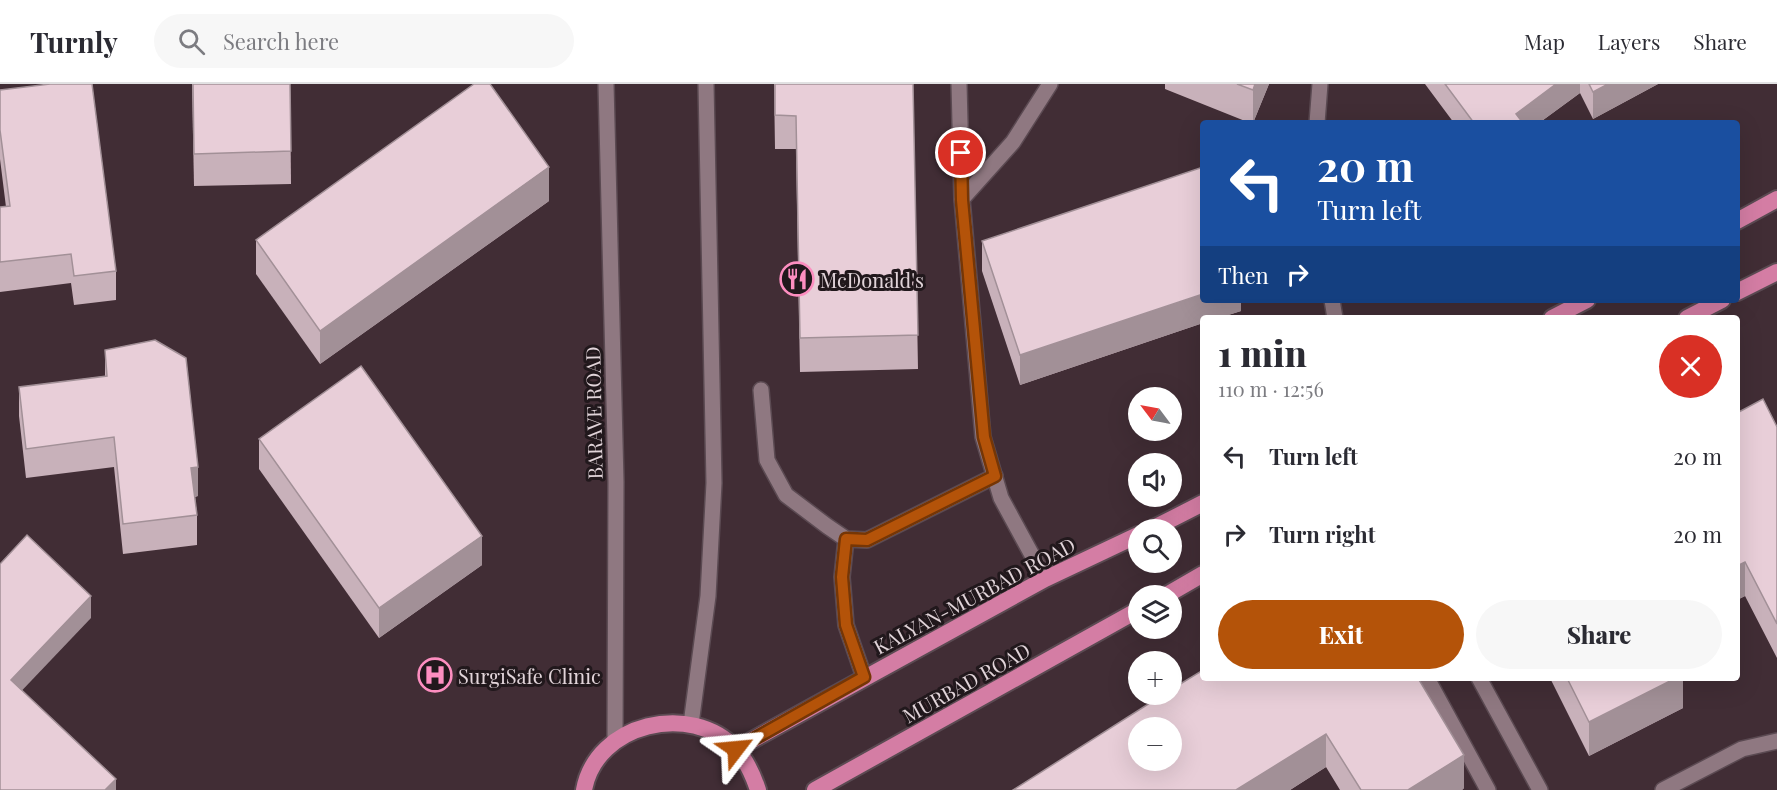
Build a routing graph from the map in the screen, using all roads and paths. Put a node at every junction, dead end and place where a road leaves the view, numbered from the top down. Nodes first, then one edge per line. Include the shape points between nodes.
1 (606, 84) edge
2 (706, 84) edge
3 (959, 84) edge
4 (1050, 84) edge
5 (1320, 84) edge
6 (1317, 120) edge
7 (962, 200) junction
8 (1777, 200) edge
9 (1740, 219) edge
10 (1777, 273) edge
11 (1740, 291) edge
12 (1581, 303) edge
13 (1716, 303) edge
14 (1558, 315) edge
15 (1693, 315) edge
16 (761, 390) dead end
17 (995, 476) junction
18 (1200, 505) edge
19 (1172, 519) edge
20 (846, 539) junction
21 (1128, 540) edge
22 (1200, 576) edge
23 (1045, 579) junction
24 (1182, 586) edge
25 (1128, 616) edge
26 (864, 677) junction
27 (1429, 681) edge
28 (1481, 681) edge
29 (691, 724) junction
30 (615, 741) junction
31 (1777, 741) edge
32 (736, 749) junction
33 (584, 790) edge
34 (758, 790) edge
35 (815, 790) edge
36 (1488, 790) edge
37 (1540, 790) edge
38 (1663, 790) edge

1 - 30 street, BARAVE ROAD via 616,482
2 - 29 street via 714,483 708,596
3 - 7 street
4 - 7 street via 1013,142
5 - 6 street
7 - 17 street via 984,437
8 - 9 highway
10 - 11 highway
12 - 14 highway
13 - 15 highway
16 - 20 street via 767,460 786,495
17 - 20 street via 867,540
17 - 23 street via 1001,498
18 - 19 highway
20 - 26 street via 842,577 846,625
21 - 23 highway, KALYAN-MURBAD ROAD
22 - 24 highway
23 - 26 highway, KALYAN-MURBAD ROAD
25 - 35 highway, MURBAD ROAD
26 - 32 highway, KALYAN-MURBAD ROAD
27 - 36 street
28 - 37 street
29 - 30 highway via 664,722 638,728
29 - 32 highway via 715,733
30 - 33 highway via 597,760
31 - 38 street via 1742,749
32 - 34 highway via 751,770

